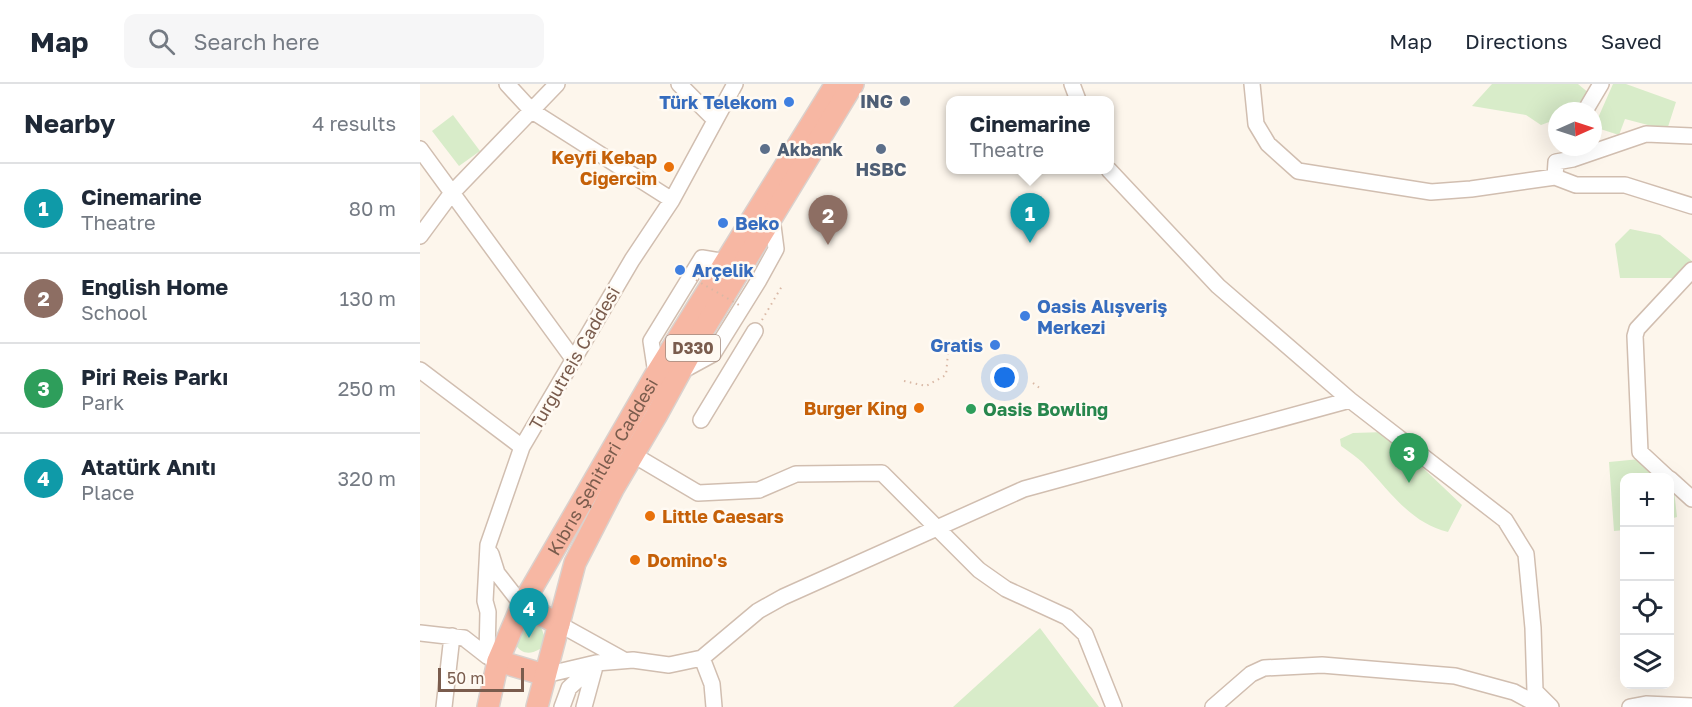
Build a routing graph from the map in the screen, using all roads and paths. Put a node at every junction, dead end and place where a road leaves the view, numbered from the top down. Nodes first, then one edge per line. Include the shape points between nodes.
1 (507, 84) edge
2 (557, 84) edge
3 (679, 84) edge
4 (735, 84) edge
5 (836, 84) edge
6 (853, 84) edge
7 (1252, 84) edge
8 (1600, 84) edge
9 (1591, 102) edge
10 (532, 111) junction
11 (715, 120) junction
12 (1692, 136) edge
13 (420, 149) edge
14 (1561, 156) edge
15 (1555, 170) junction
16 (1113, 174) edge
17 (451, 194) junction
18 (672, 200) junction
19 (1689, 207) edge
20 (420, 236) edge
21 (1692, 270) edge
22 (696, 280) dead end
23 (782, 286) dead end
24 (739, 305) dead end
25 (756, 329) joint
26 (949, 342) dead end
27 (574, 360) junction
28 (420, 370) edge
29 (904, 381) dead end
30 (1033, 383) dead end
31 (1041, 389) dead end
32 (1350, 400) junction
33 (701, 420) dead end
34 (522, 447) junction
35 (632, 454) junction
36 (1663, 473) edge
37 (1674, 483) edge
38 (1692, 499) edge
39 (938, 529) junction
40 (488, 545) junction
41 (522, 605) junction
42 (560, 624) junction
43 (420, 633) edge
44 (452, 636) junction
45 (702, 658) junction
46 (492, 659) junction
47 (624, 660) junction
48 (596, 663) junction
49 (545, 675) junction
50 (587, 702) edge
51 (1692, 706) edge
52 (444, 707) edge
53 (488, 707) edge
54 (537, 707) edge
55 (562, 707) edge
56 (714, 707) edge
57 (1114, 707) edge
58 (1213, 707) edge
59 (1542, 707) edge
60 (1551, 707) edge
61 (1630, 707) edge

1 - 10 street
2 - 10 street
3 - 11 street
4 - 11 street, Turgutreis Caddesi
5 - 41 highway, Kıbrıs Şehitleri Caddesi / D330 via 656,374
6 - 35 highway, Kıbrıs Şehitleri Caddesi / D330
7 - 15 street via 1256,124 1268,144 1298,171 1431,192
8 - 9 street
10 - 17 street
10 - 18 street
11 - 18 street, Turgutreis Caddesi
12 - 15 street via 1646,134 1572,159
13 - 17 street
14 - 15 street
15 - 19 street via 1576,185 1625,185
16 - 32 street via 1218,286
17 - 20 street
17 - 27 street
18 - 27 street, Turgutreis Caddesi
21 - 36 street via 1637,329 1635,336 1640,453
22 - 24 path, bridge
23 - 25 path
25 - 33 street
26 - 29 path via 946,375 926,386
27 - 34 street, Turgutreis Caddesi
28 - 34 street
30 - 31 path
32 - 39 street via 1024,489
32 - 60 street via 1505,520 1526,554 1535,691
34 - 40 street, Turgutreis Caddesi
35 - 39 street via 698,493 759,490 796,474 882,472
35 - 42 highway, Kıbrıs Şehitleri Caddesi / D330 via 575,563
37 - 38 street
39 - 45 street via 758,610
39 - 57 street via 979,570 1006,589 1067,617 1085,634
40 - 41 street via 497,573
40 - 46 street, Turgutreis Caddesi via 485,601
41 - 42 highway
41 - 46 highway, Kıbrıs Şehitleri Caddesi / D330
42 - 47 street
42 - 49 highway, Kıbrıs Şehitleri Caddesi / D330
43 - 44 street
44 - 46 street via 464,638
44 - 52 street
45 - 47 street via 669,665
45 - 56 street via 712,684
46 - 49 highway
46 - 53 highway, Kıbrıs Şehitleri Caddesi / D330
47 - 48 street
48 - 49 street
48 - 50 street
48 - 55 street via 569,688
49 - 54 highway, Kıbrıs Şehitleri Caddesi / D330
51 - 61 street
58 - 59 street via 1251,674 1264,668 1322,665 1455,676 1514,692

